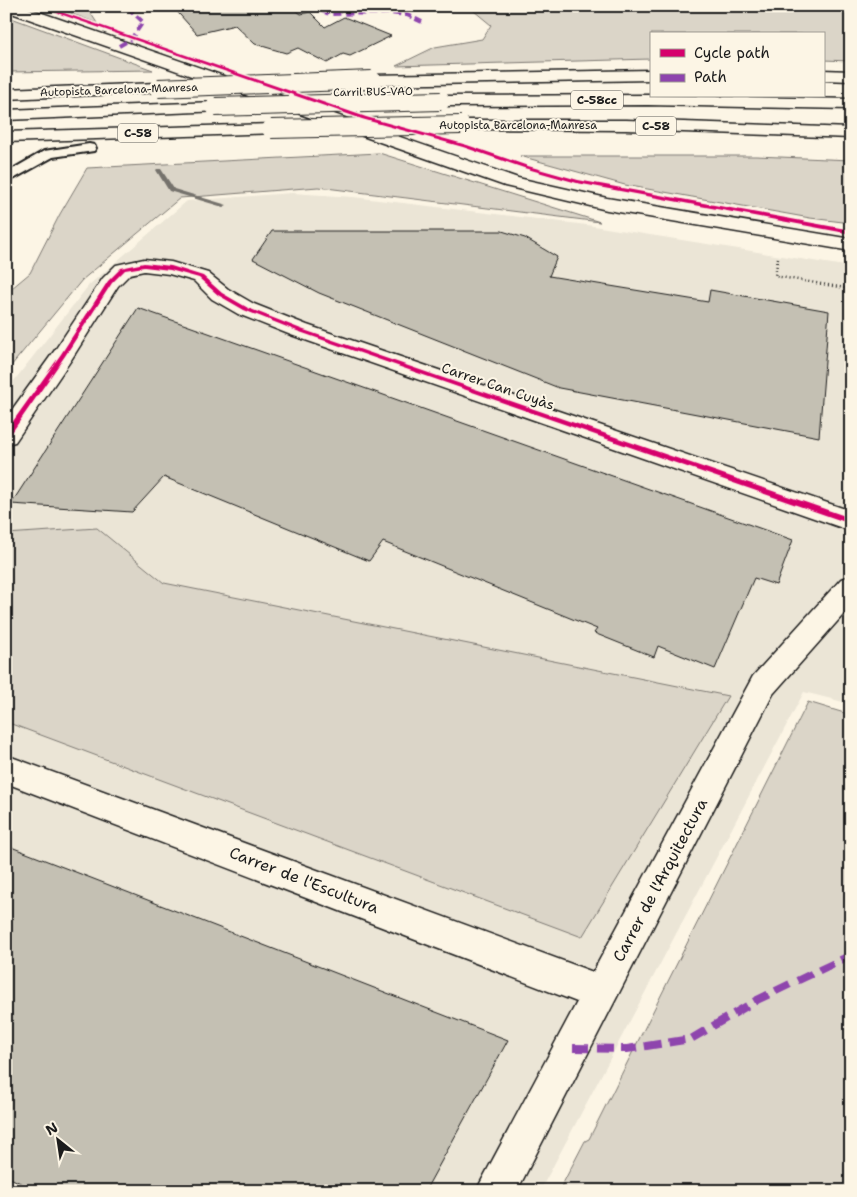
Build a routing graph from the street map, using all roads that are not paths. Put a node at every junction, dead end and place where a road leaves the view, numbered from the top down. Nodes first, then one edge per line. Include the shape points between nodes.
1 (6, 6) edge
2 (650, 75) edge
3 (824, 75) edge
4 (851, 76) edge
5 (6, 93) edge
6 (851, 100) edge
7 (752, 102) junction
8 (851, 104) edge
9 (851, 109) edge
10 (6, 115) edge
11 (415, 126) junction
12 (851, 133) edge
13 (6, 137) edge
14 (89, 148) joint
15 (49, 154) junction
16 (6, 163) edge
17 (6, 179) edge
18 (851, 245) edge
19 (6, 436) edge
20 (851, 521) edge
21 (851, 587) edge
22 (6, 768) edge
23 (601, 993) junction
24 (496, 1191) edge

1 - 18 main road via 512,182 608,204
2 - 5 main road, Autopista Barcelona-Manresa, bridge via 372,80
3 - 4 main road
6 - 7 main road, C-58cc
7 - 8 main road, Carril BUS-VAO / C-58cc
7 - 9 main road, C-58cc
7 - 10 main road, Carril BUS-VAO / C-58cc, bridge via 441,101
11 - 12 main road, Autopista Barcelona-Manresa / C-58, bridge via 626,125
11 - 13 main road, Autopista Barcelona-Manresa / C-58, bridge
11 - 14 main road, bridge via 215,144
14 - 15 lane
15 - 16 lane
15 - 17 lane
19 - 20 main road, Carrer Can Cuyàs via 110,282 122,270 144,265 172,268 201,277 220,294 246,309 299,330
21 - 23 main road, Carrer de l'Arquitectura via 763,686
22 - 23 main road, Carrer de l'Escultura
23 - 24 main road, Carrer de l'Arquitectura

